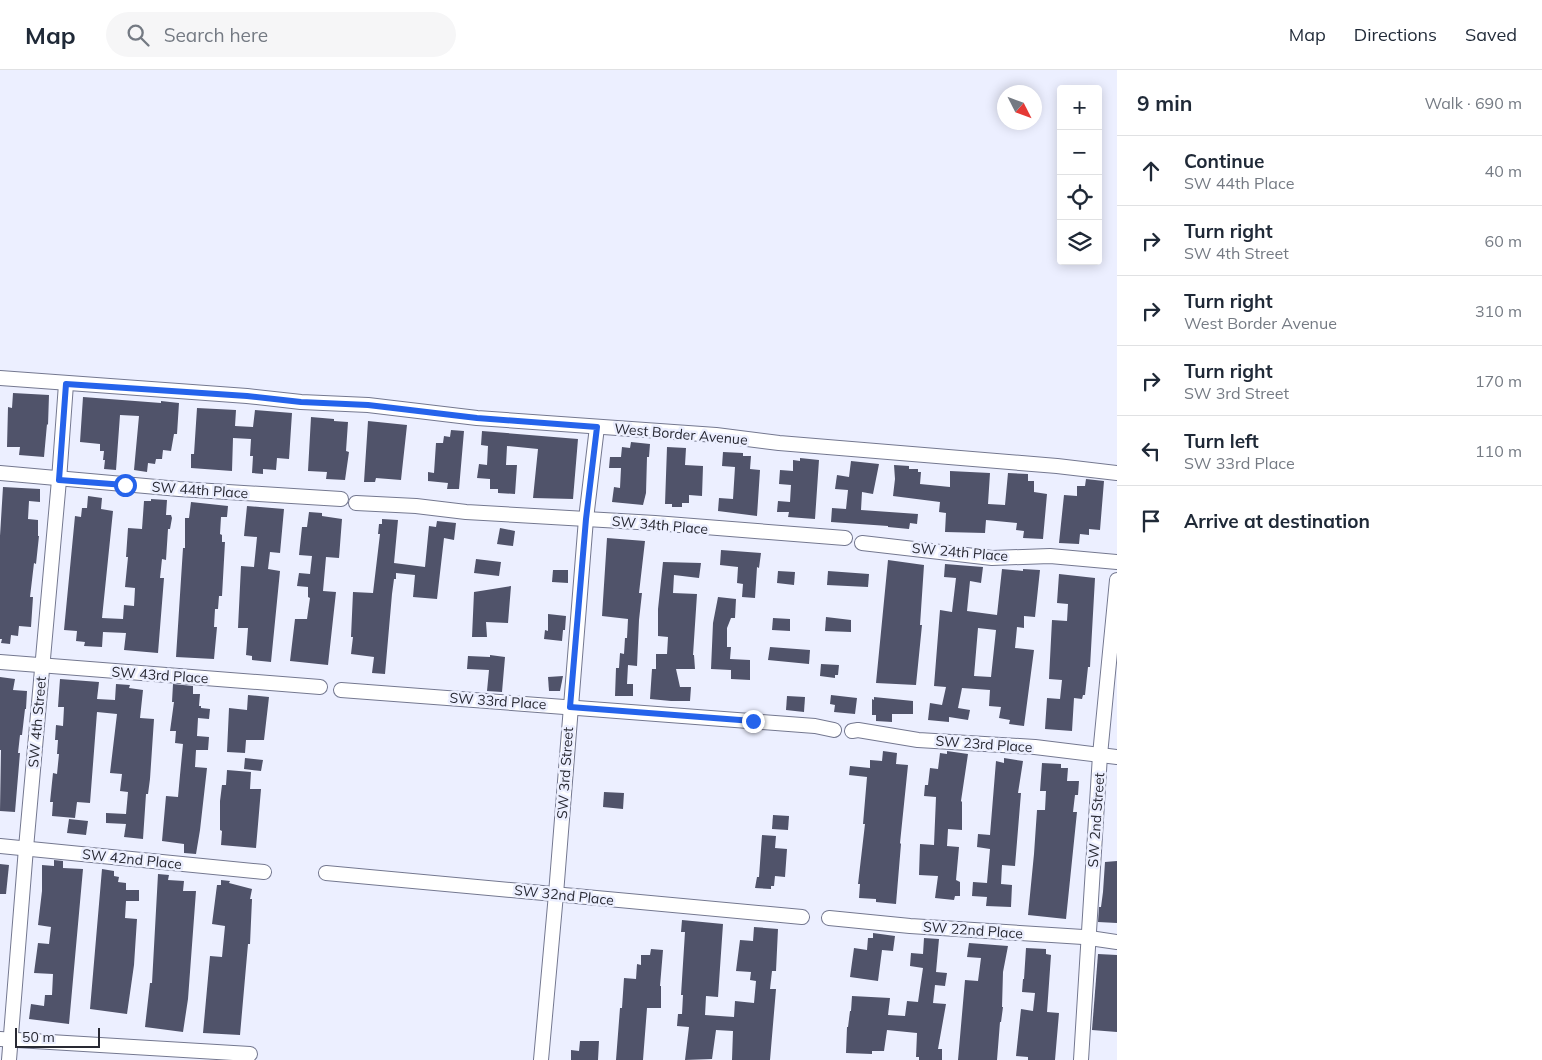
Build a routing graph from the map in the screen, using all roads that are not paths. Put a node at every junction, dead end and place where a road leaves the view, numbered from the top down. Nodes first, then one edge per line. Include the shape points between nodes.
1 (0, 378) edge
2 (66, 384) junction
3 (597, 427) junction
4 (0, 473) edge
5 (1117, 473) edge
6 (59, 480) junction
7 (341, 499) dead end
8 (356, 503) dead end
9 (586, 519) junction
10 (845, 538) dead end
11 (862, 543) dead end
12 (1117, 562) edge
13 (1117, 580) edge
14 (0, 662) edge
15 (43, 665) junction
16 (320, 687) dead end
17 (341, 690) dead end
18 (570, 707) junction
19 (834, 730) dead end
20 (852, 730) dead end
21 (1100, 755) junction
22 (1117, 757) edge
23 (0, 846) edge
24 (26, 848) junction
25 (264, 872) dead end
26 (326, 873) dead end
27 (556, 894) junction
28 (802, 917) dead end
29 (829, 918) dead end
30 (1088, 938) junction
31 (1117, 942) edge
32 (5, 1040) edge
33 (250, 1054) dead end
34 (9, 1060) edge
35 (541, 1060) edge
36 (1081, 1060) edge

1 - 2 street, West Border Avenue
2 - 3 street, West Border Avenue via 368,405 477,418
2 - 6 street, SW 4th Street
3 - 5 street, West Border Avenue via 716,435
3 - 9 street, SW 3rd Street
4 - 6 street, SW 44th Place
6 - 7 street, SW 44th Place
6 - 15 street, SW 4th Street
8 - 9 street, SW 34th Place
9 - 10 street, SW 34th Place
9 - 18 street, SW 3rd Street
11 - 12 street, SW 24th Place via 992,558 1050,556
13 - 21 street, SW 2nd Street
14 - 15 street, SW 43rd Place
15 - 16 street, SW 43rd Place
15 - 24 street, SW 4th Street
17 - 18 street, SW 33rd Place
18 - 19 street, SW 33rd Place
18 - 27 street, SW 3rd Street
20 - 21 street, SW 23rd Place via 918,740 1035,747
21 - 22 street, SW 23rd Place
21 - 30 street, SW 2nd Street
23 - 24 street, SW 42nd Place
24 - 25 street, SW 42nd Place
24 - 32 street, SW 4th Street
26 - 27 street, SW 32nd Place
27 - 28 street, SW 32nd Place
27 - 35 street, SW 3rd Street
29 - 30 street, SW 22nd Place
30 - 31 street, SW 22nd Place
30 - 36 street, SW 2nd Street
32 - 33 street
32 - 34 street, SW 4th Street

